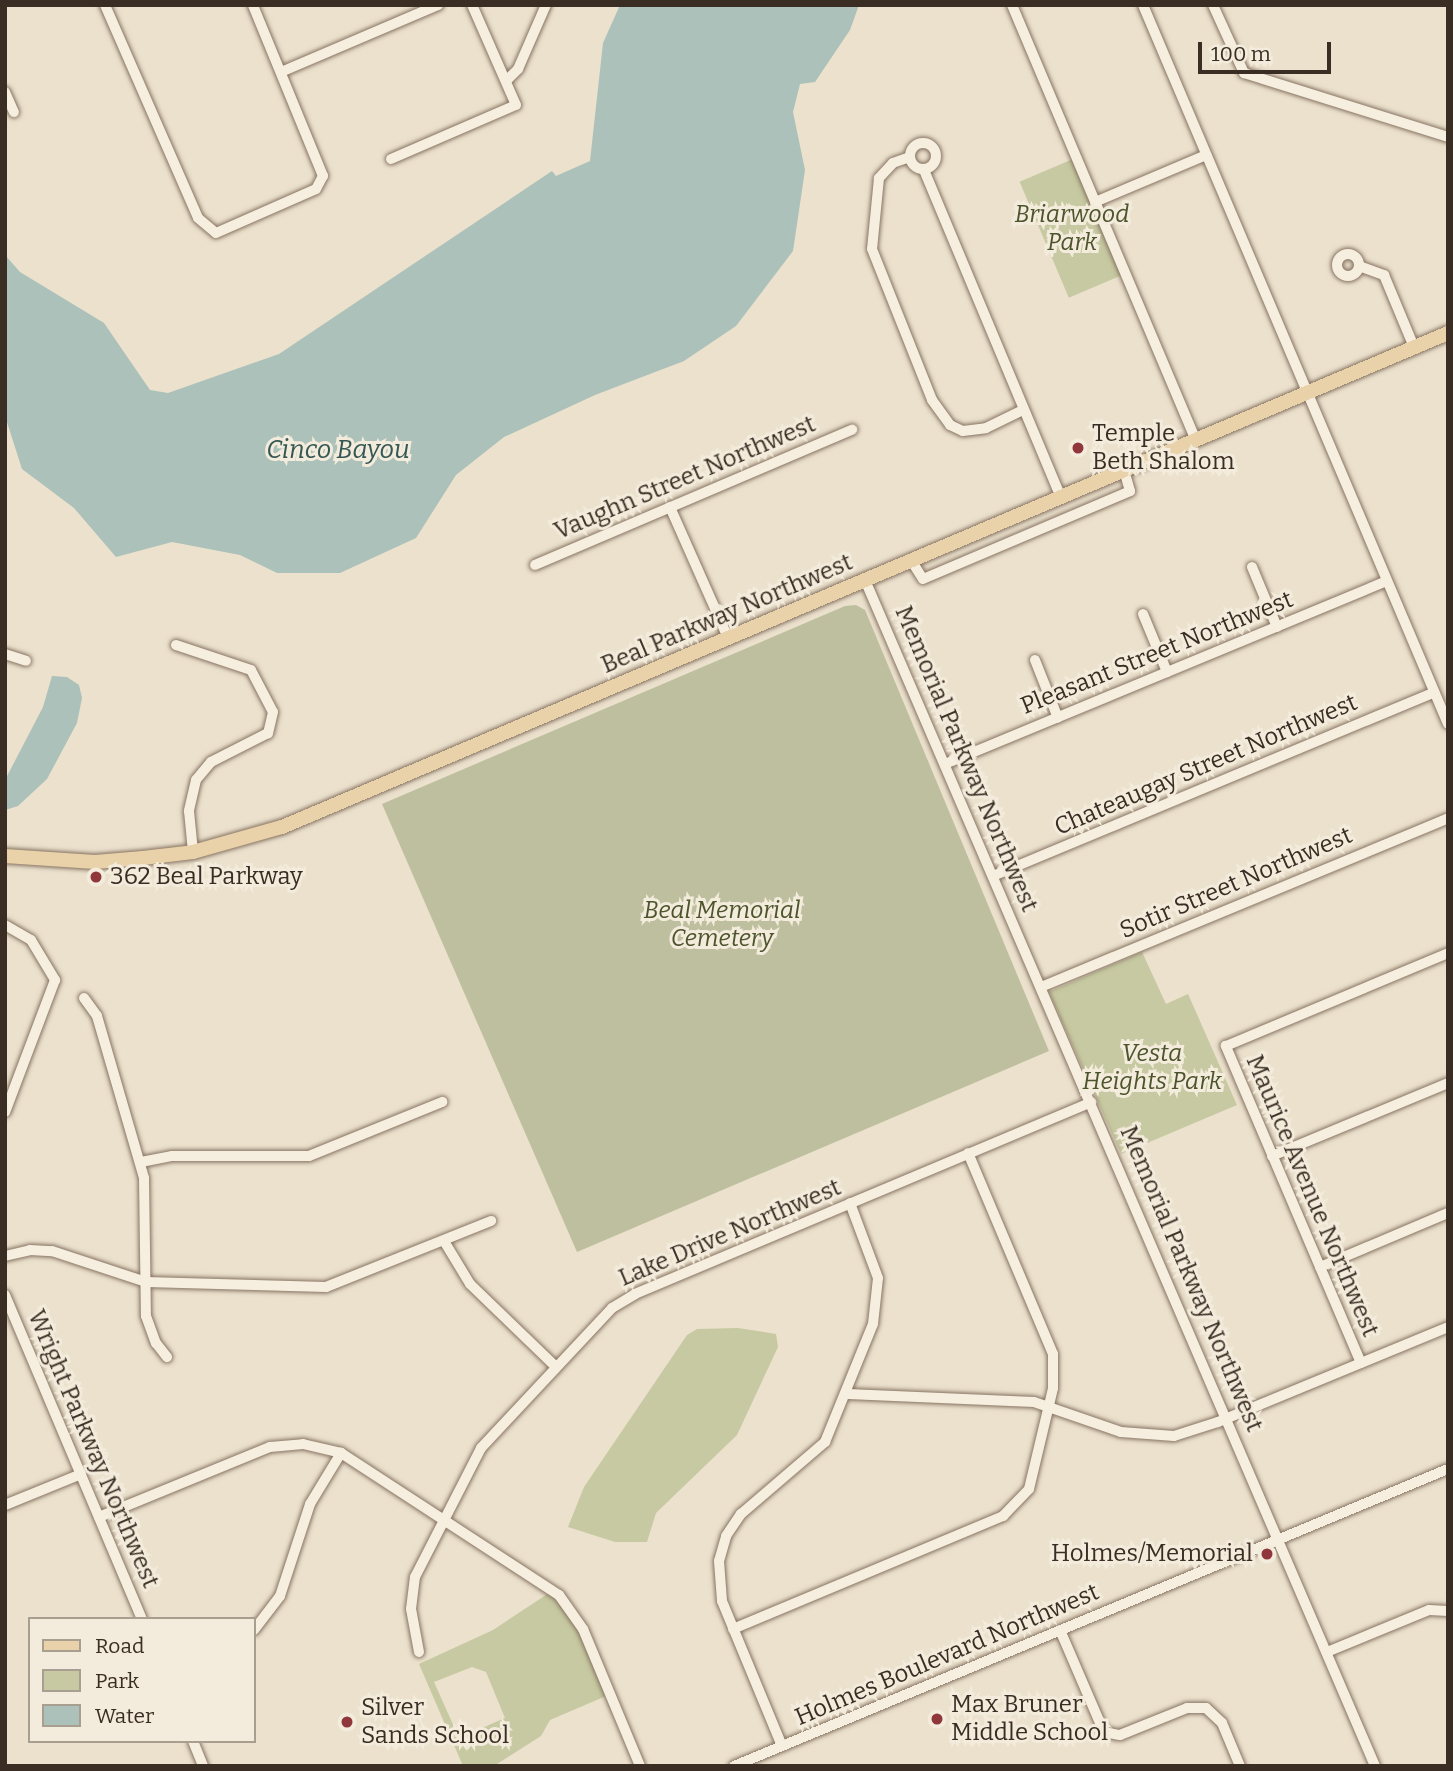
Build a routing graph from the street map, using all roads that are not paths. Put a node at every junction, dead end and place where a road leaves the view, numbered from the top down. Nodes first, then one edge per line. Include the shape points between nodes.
1 (105, 5) edge
2 (253, 5) edge
3 (438, 5) edge
4 (472, 5) edge
5 (546, 5) edge
6 (1012, 5) edge
7 (1143, 5) edge
8 (1213, 5) edge
9 (281, 72) junction
10 (507, 80) junction
11 (5, 92) edge
12 (14, 112) dead end
13 (1448, 137) edge
14 (1206, 155) junction
15 (909, 157) junction
16 (391, 159) dead end
17 (924, 170) junction
18 (1095, 202) junction
19 (1359, 265) dead end
20 (1448, 333) edge
21 (1414, 347) junction
22 (1306, 393) junction
23 (1023, 410) junction
24 (956, 429) junction
25 (852, 430) dead end
26 (951, 440) dead end
27 (1196, 440) junction
28 (1124, 470) junction
29 (1060, 497) junction
30 (670, 507) junction
31 (911, 560) junction
32 (535, 565) dead end
33 (1252, 567) dead end
34 (865, 580) junction
35 (1386, 581) junction
36 (1143, 614) dead end
37 (1277, 627) junction
38 (728, 638) junction
39 (176, 645) dead end
40 (5, 654) edge
41 (26, 660) dead end
42 (1035, 660) dead end
43 (1167, 672) junction
44 (1434, 692) junction
45 (1058, 718) junction
46 (1448, 724) edge
47 (945, 764) junction
48 (1448, 818) edge
49 (194, 852) junction
50 (5, 856) edge
51 (993, 876) junction
52 (5, 925) edge
53 (1448, 953) edge
54 (1041, 987) junction
55 (84, 998) dead end
56 (1448, 1083) edge
57 (442, 1102) dead end
58 (1091, 1102) junction
59 (5, 1112) edge
60 (968, 1153) junction
61 (1272, 1156) junction
62 (141, 1162) junction
63 (850, 1203) junction
64 (1448, 1213) edge
65 (491, 1221) dead end
66 (444, 1241) junction
67 (5, 1256) edge
68 (1320, 1267) junction
69 (143, 1282) junction
70 (5, 1295) edge
71 (1448, 1327) edge
72 (167, 1357) dead end
73 (1361, 1363) junction
74 (555, 1366) junction
75 (848, 1394) junction
76 (1049, 1408) junction
77 (1228, 1418) junction
78 (341, 1453) junction
79 (1447, 1470) edge
80 (81, 1474) junction
81 (5, 1505) edge
82 (99, 1517) junction
83 (443, 1518) junction
84 (1280, 1539) junction
85 (1448, 1611) edge
86 (141, 1617) edge
87 (256, 1627) edge
88 (733, 1629) junction
89 (1060, 1630) junction
90 (419, 1652) dead end
91 (1327, 1652) junction
92 (194, 1743) edge
93 (782, 1746) junction
94 (204, 1766) edge
95 (640, 1766) edge
96 (734, 1766) edge
97 (1240, 1766) edge
98 (1375, 1766) edge

1 - 9 street via 207,229 220,233 318,187 323,168
2 - 9 street
3 - 9 street
4 - 10 street
5 - 10 street via 518,69
6 - 18 street
7 - 14 street
8 - 13 street via 1244,73
10 - 16 street via 516,105
11 - 12 street
14 - 18 street
14 - 22 street
15 - 17 street via 914,167
15 - 17 street via 917,144 932,147 936,161
15 - 24 street via 893,163 879,178 872,249 932,400
17 - 23 street
18 - 27 street
19 - 21 street via 1384,275
20 - 21 main road, Beal Parkway Northwest
21 - 22 main road, Beal Parkway Northwest
22 - 27 main road, Beal Parkway Northwest
22 - 35 street
23 - 24 street via 986,428
23 - 29 street
24 - 26 street
25 - 30 street, Vaughn Street Northwest
27 - 28 main road, Beal Parkway Northwest
28 - 29 main road, Beal Parkway Northwest
28 - 31 street via 1130,491 923,579
29 - 31 main road, Beal Parkway Northwest
30 - 32 street, Vaughn Street Northwest
30 - 38 street
31 - 34 main road, Beal Parkway Northwest
33 - 37 street
34 - 38 main road, Beal Parkway Northwest
34 - 47 street, Memorial Parkway Northwest
35 - 37 street, Pleasant Street Northwest
35 - 44 street
36 - 43 street
37 - 43 street, Pleasant Street Northwest
38 - 49 main road, Beal Parkway Northwest via 282,827
39 - 49 street via 251,670 273,712 268,733 211,762 196,780 189,811
40 - 41 street
42 - 45 street
43 - 45 street, Pleasant Street Northwest
44 - 46 street
44 - 51 street, Chateaugay Street Northwest
45 - 47 street, Pleasant Street Northwest
47 - 51 street, Memorial Parkway Northwest
48 - 54 street, Sotir Street Northwest
49 - 50 main road, Beal Parkway Northwest via 95,862
51 - 54 street, Memorial Parkway Northwest
52 - 59 street via 30,940 55,980
53 - 61 street, Maurice Avenue Northwest via 1226,1046
54 - 58 street, Memorial Parkway Northwest
55 - 62 street via 97,1016
56 - 61 street
57 - 62 street via 309,1156 172,1156
58 - 60 street, Lake Drive Northwest
58 - 77 street, Memorial Parkway Northwest
60 - 63 street, Lake Drive Northwest
60 - 76 street via 1050,1344 1054,1376
61 - 68 street, Maurice Avenue Northwest
62 - 69 street via 146,1189
63 - 74 street, Lake Drive Northwest via 635,1294 612,1308
63 - 75 street via 878,1284 877,1312
64 - 68 street
65 - 66 street
66 - 69 street via 326,1287
66 - 74 street via 470,1284
67 - 69 street via 51,1251
68 - 73 street, Maurice Avenue Northwest
69 - 72 street via 147,1322
70 - 80 street, Wright Parkway Northwest
71 - 73 street
73 - 77 street
74 - 83 street, Lake Drive Northwest via 490,1435
75 - 76 street via 1034,1402
75 - 88 street via 818,1450 753,1502 726,1536 718,1575
76 - 77 street via 1121,1432 1153,1437 1182,1434
76 - 88 street via 1029,1489 1010,1512
77 - 84 street, Memorial Parkway Northwest
78 - 82 street via 303,1444 270,1447
78 - 83 street
78 - 87 street via 310,1504 280,1596
79 - 84 street, Holmes Boulevard Northwest
80 - 81 street
80 - 82 street, Wright Parkway Northwest
82 - 86 street, Wright Parkway Northwest
83 - 90 street, Lake Drive Northwest via 420,1562 412,1593 412,1624
83 - 95 street via 541,1581 567,1604 583,1629
84 - 89 street, Holmes Boulevard Northwest
84 - 91 street, Memorial Parkway Northwest
85 - 91 street via 1429,1610
88 - 93 street
89 - 93 street, Holmes Boulevard Northwest
89 - 97 street via 1104,1732 1120,1735 1187,1708 1206,1708 1222,1723
91 - 98 street, Memorial Parkway Northwest
92 - 94 street
93 - 96 street, Holmes Boulevard Northwest

